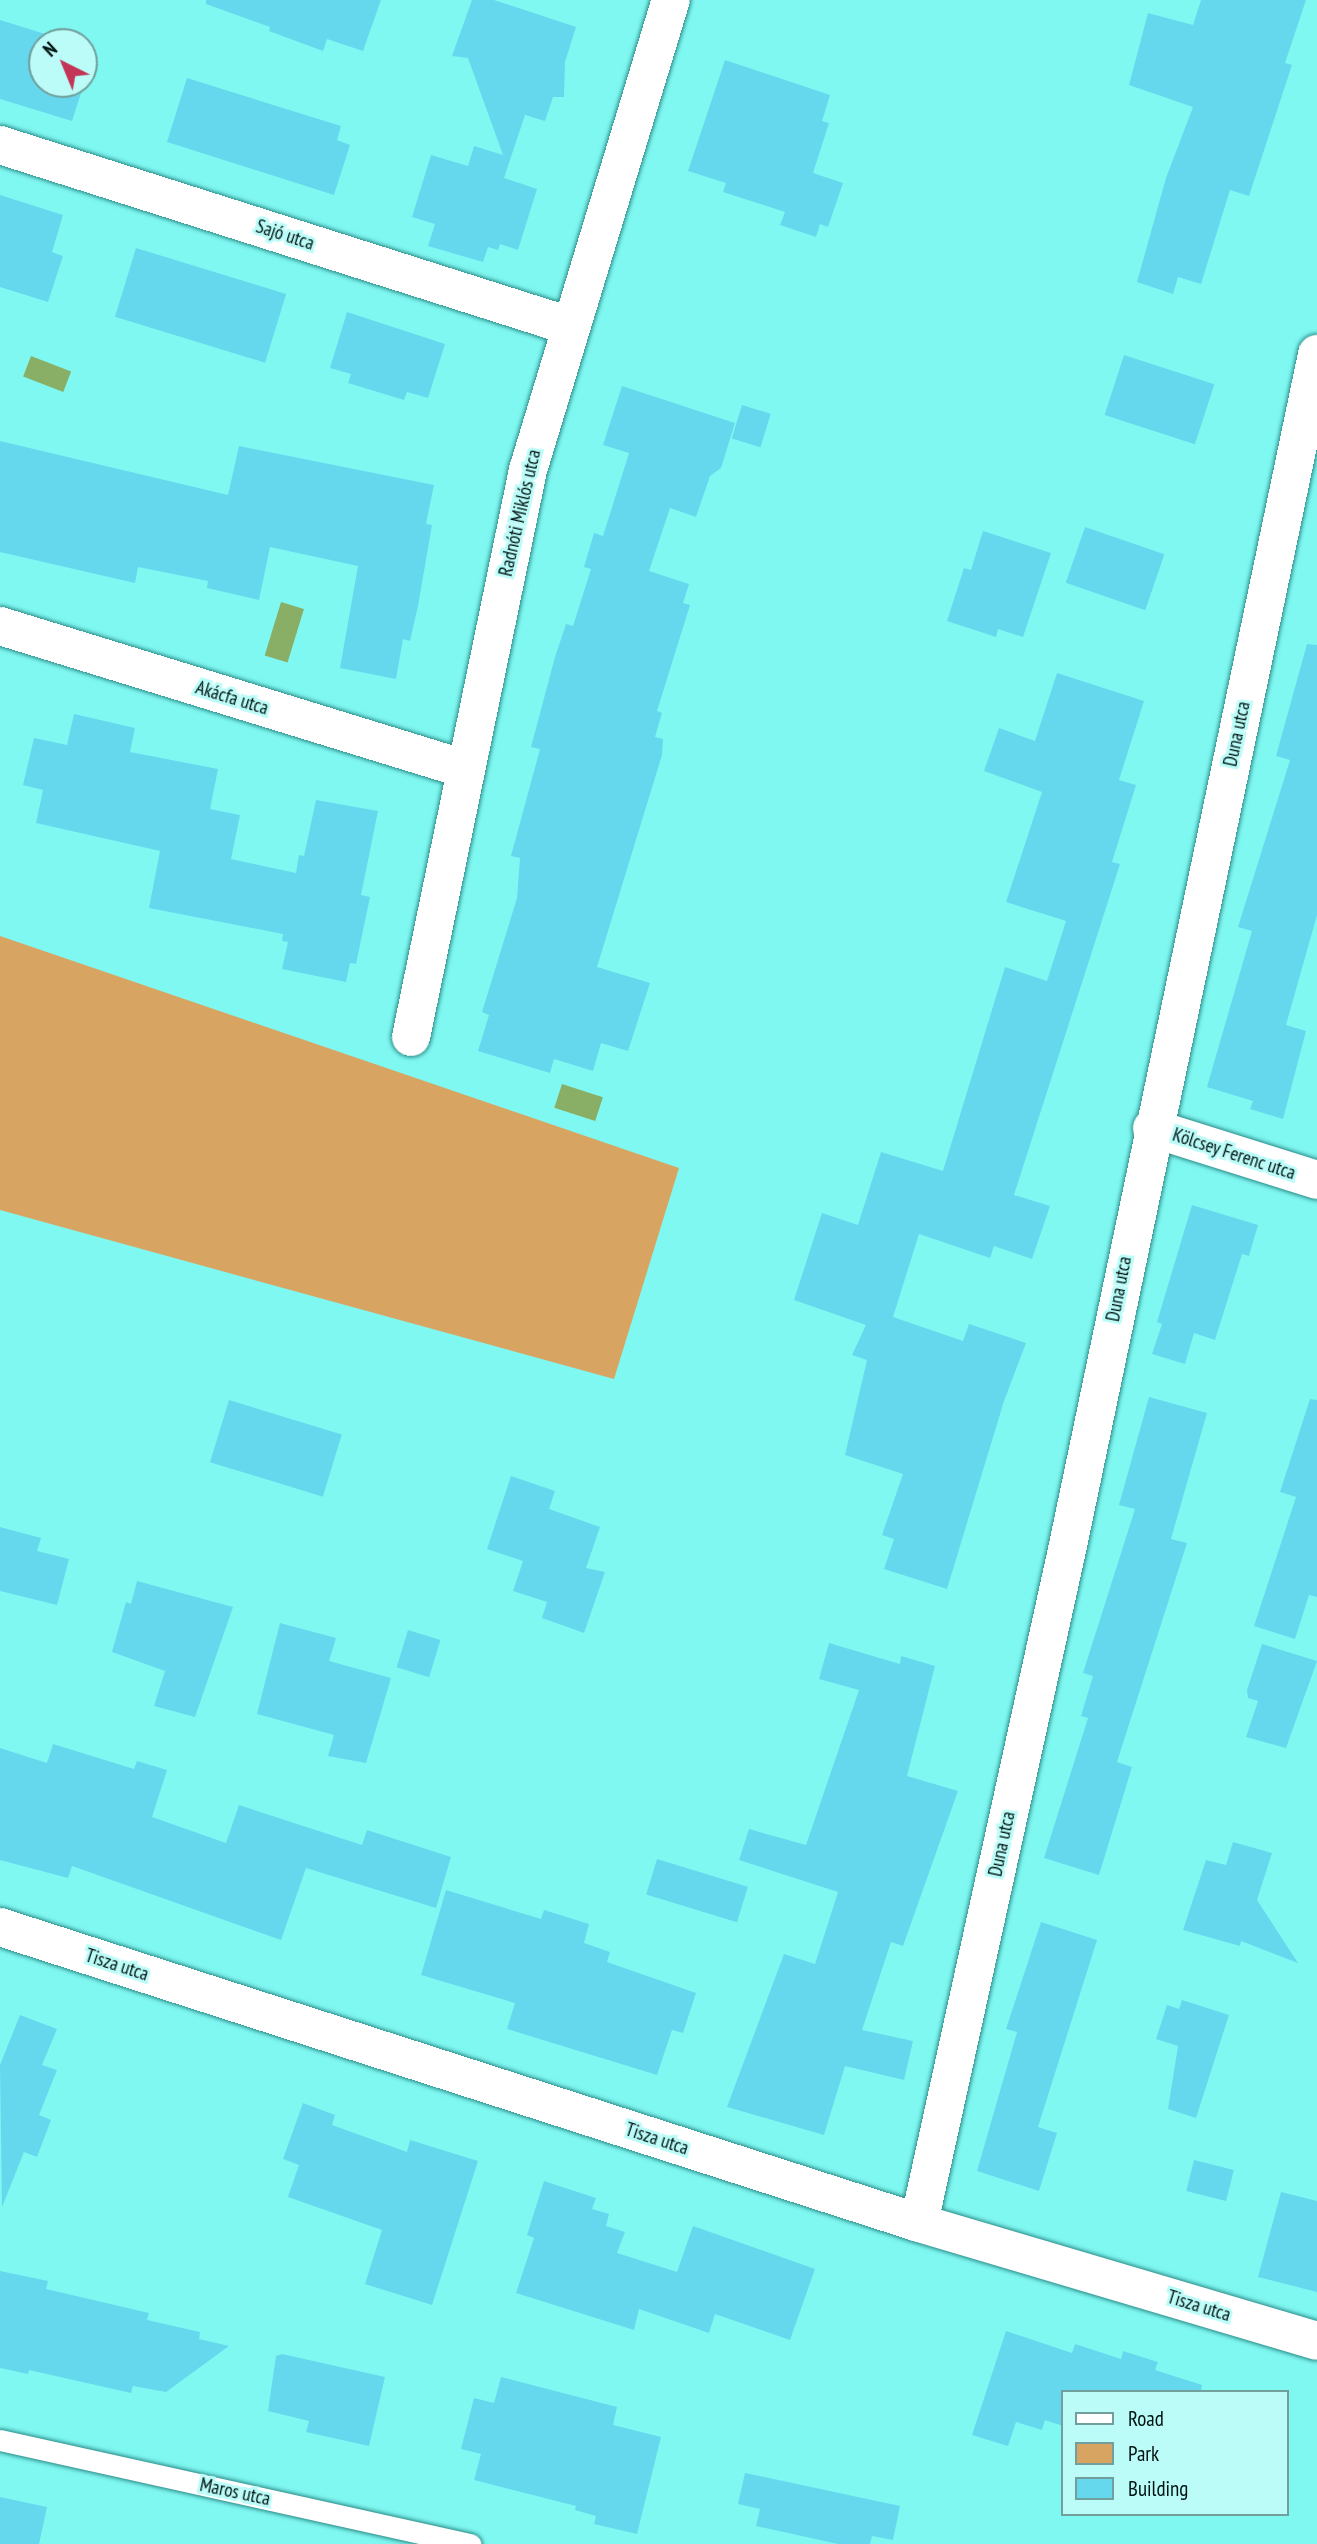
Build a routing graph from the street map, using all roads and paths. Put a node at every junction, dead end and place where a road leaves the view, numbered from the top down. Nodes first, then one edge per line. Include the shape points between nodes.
1 (671, 0) edge
2 (0, 145) edge
3 (570, 326) junction
4 (1317, 354) edge
5 (0, 626) edge
6 (464, 769) junction
7 (411, 1037) dead end
8 (1152, 1128) junction
9 (1317, 1180) edge
10 (0, 1927) edge
11 (919, 2223) junction
12 (1317, 2341) edge
13 (0, 2440) edge
14 (471, 2544) edge

1 - 3 street, Radnóti Miklós utca
2 - 3 street, Sajó utca
3 - 6 street, Radnóti Miklós utca via 528,470
4 - 8 street, Duna utca
5 - 6 street, Akácfa utca
6 - 7 street, Radnóti Miklós utca
8 - 9 street, Kölcsey Ferenc utca
8 - 11 street, Duna utca via 1067,1550
10 - 11 street, Tisza utca
11 - 12 street, Tisza utca
13 - 14 lane, Maros utca

